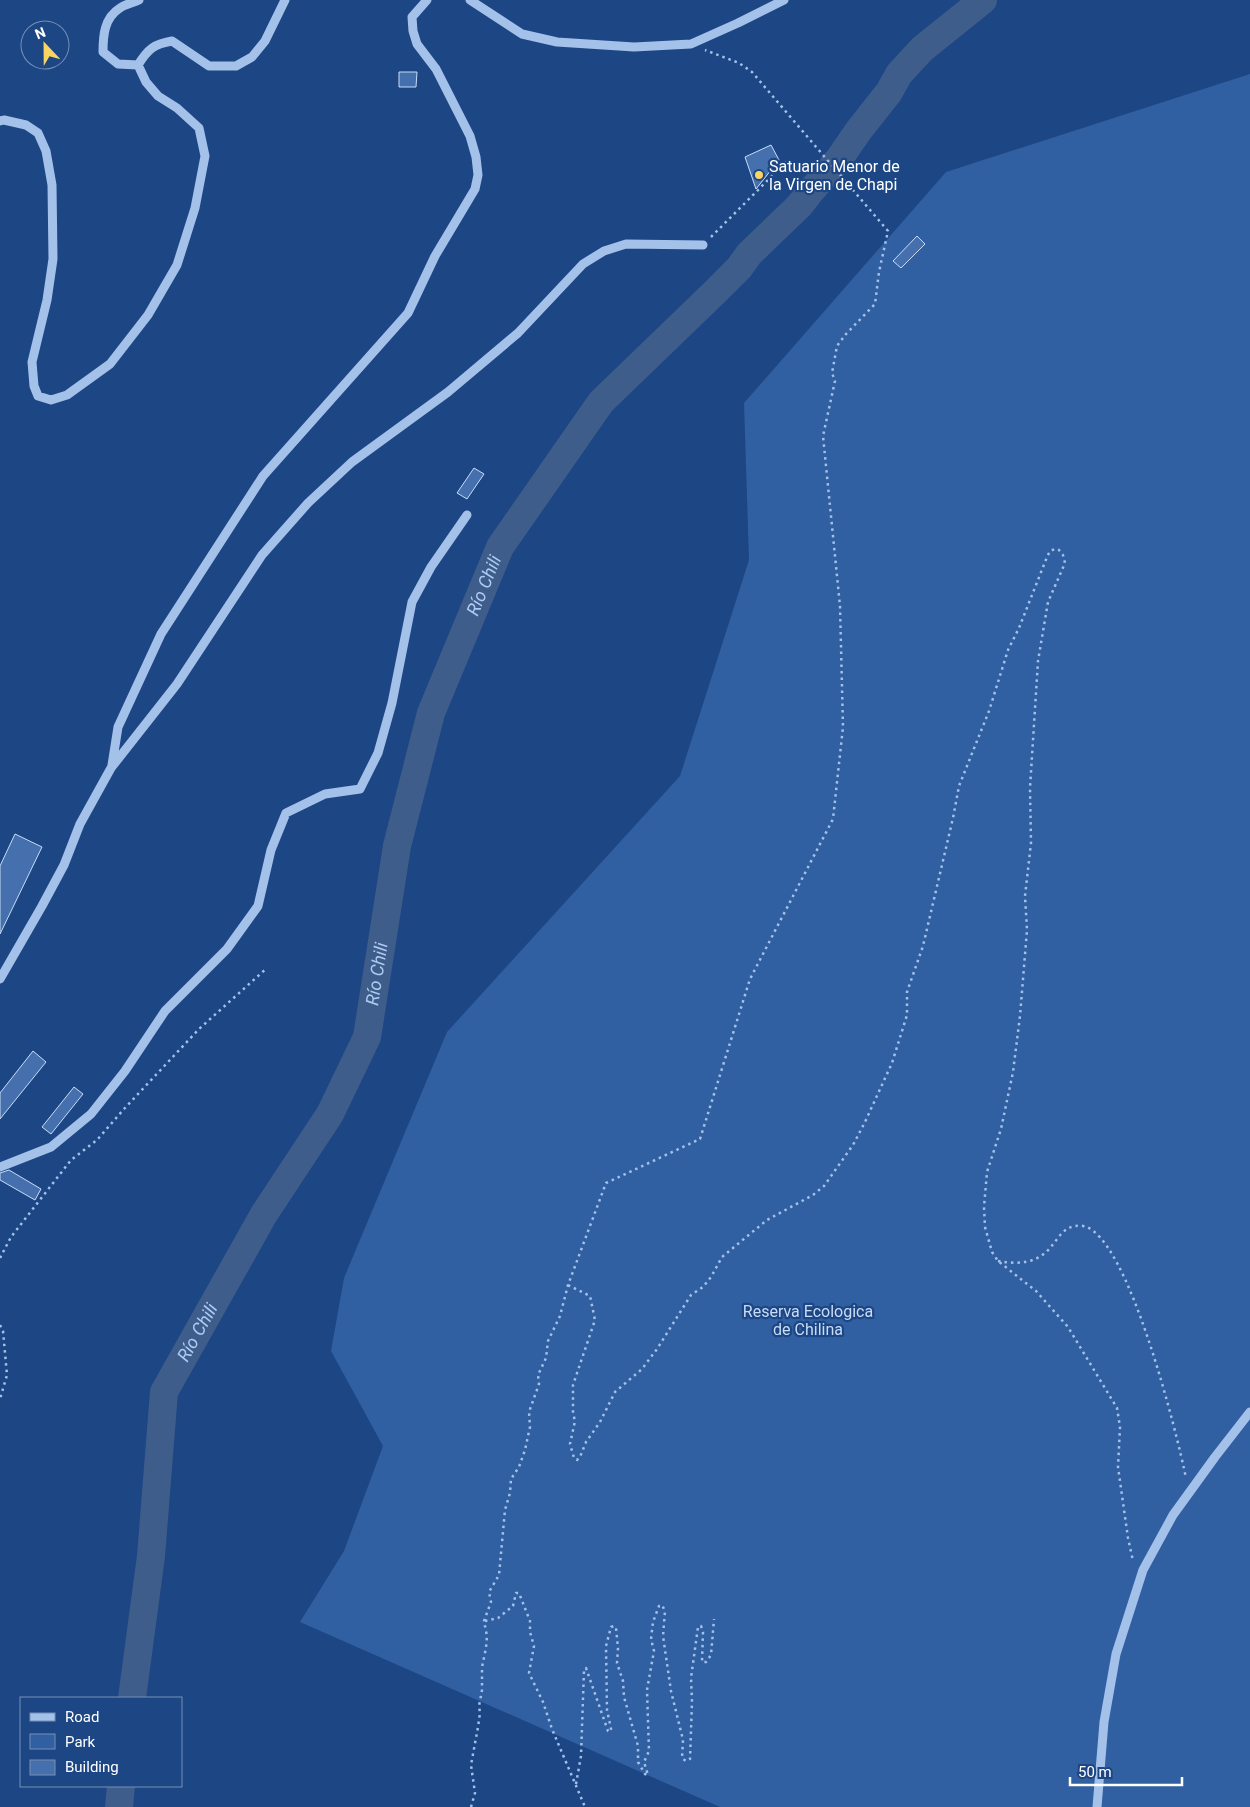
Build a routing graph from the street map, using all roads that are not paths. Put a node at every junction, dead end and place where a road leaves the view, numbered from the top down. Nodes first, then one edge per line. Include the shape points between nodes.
1 (139, 0) edge
2 (285, 0) edge
3 (427, 0) edge
4 (470, 0) edge
5 (784, 0) edge
6 (138, 65) junction
7 (0, 121) edge
8 (703, 245) road end
9 (468, 515) dead end
10 (112, 768) junction
11 (0, 979) edge
12 (0, 1167) edge
13 (1250, 1412) edge
14 (1097, 1807) edge

1 - 6 street via 119,8 103,34 103,52 118,64
2 - 6 street via 265,41 252,57 236,66 209,66 172,41 157,44 145,53
3 - 10 street via 412,17 413,31 417,44 436,69 470,136 478,175 475,189 435,256 408,313 263,476 161,634 118,727
4 - 5 street via 522,34 557,42 634,47 691,44
6 - 7 street via 158,96 199,128 205,156 195,208 177,265 148,315 110,364 67,395 51,400 38,396 32,362 54,259 52,185 46,151 38,133 26,125
8 - 10 street via 626,244 604,250 582,264 518,333 448,392 352,462 308,503 262,555 177,684
9 - 12 street via 431,567 412,602 392,703 378,753 360,789 325,794 286,813 271,850 258,906 227,949 164,1011 125,1071 91,1114 51,1147
10 - 11 street via 80,824 64,865
13 - 14 street via 1173,1515 1142,1570 1116,1654 1104,1722

